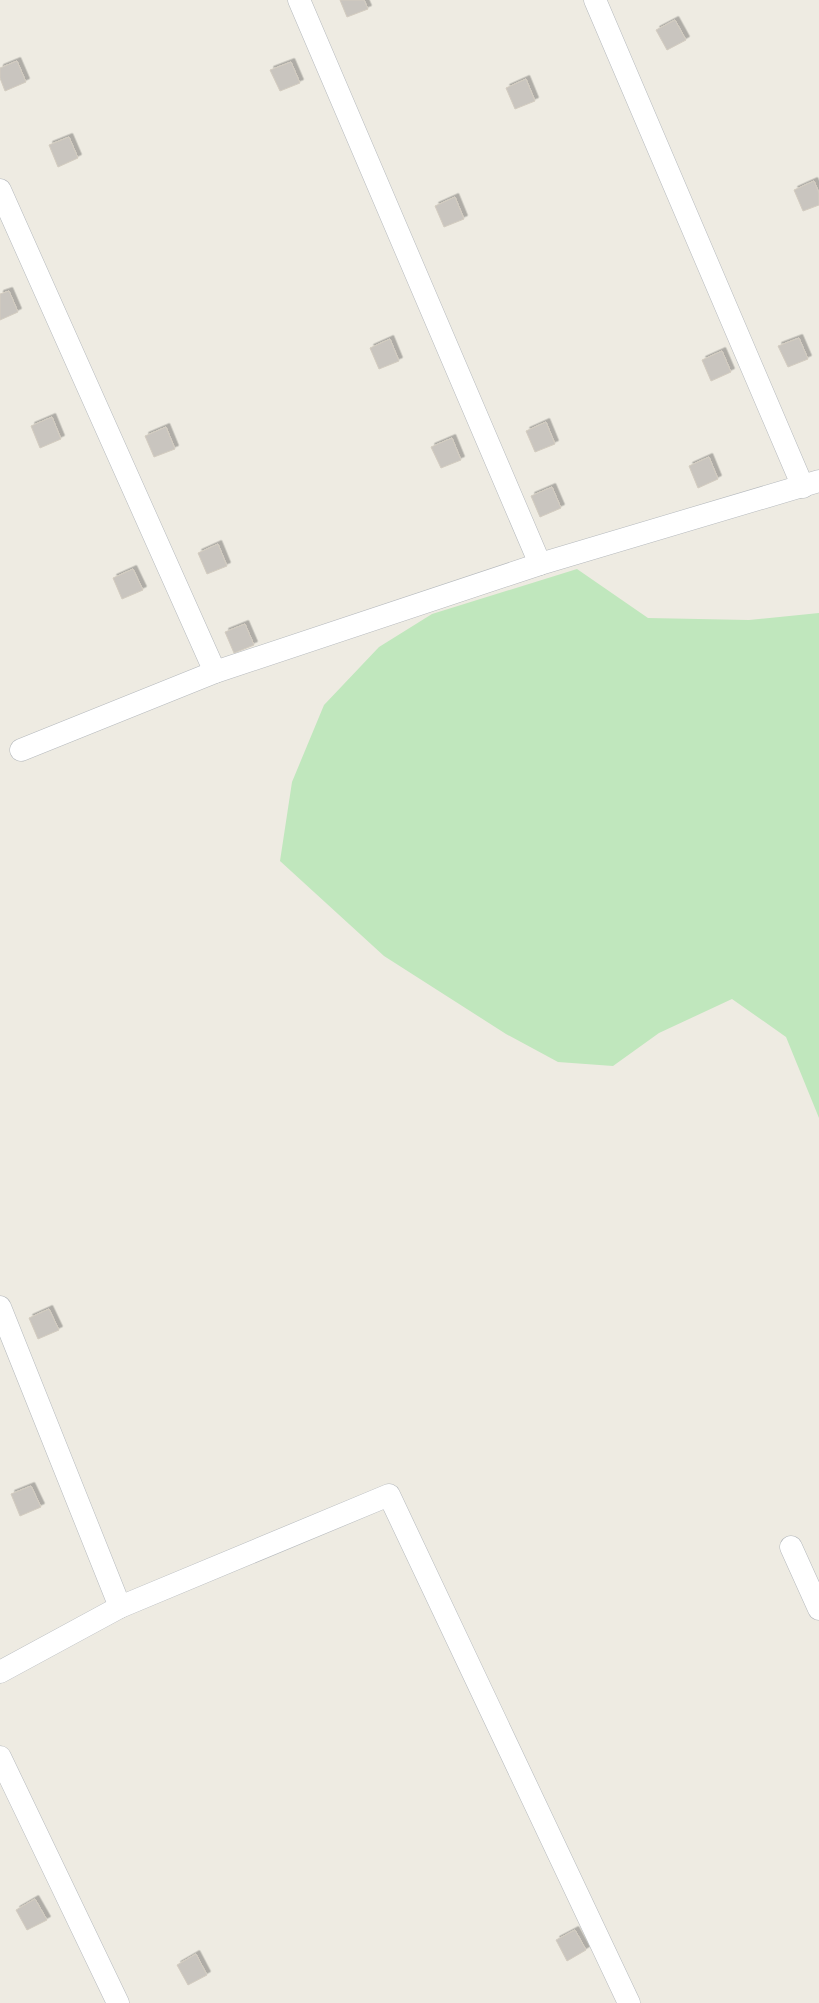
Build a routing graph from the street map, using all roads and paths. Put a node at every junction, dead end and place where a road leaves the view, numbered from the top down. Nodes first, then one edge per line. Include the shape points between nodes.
1 (299, 0) edge
2 (595, 0) edge
3 (0, 190) edge
4 (811, 484) edge
5 (540, 564) junction
6 (215, 672) junction
7 (21, 750) dead end
8 (0, 1307) edge
9 (791, 1547) dead end
10 (120, 1607) junction
11 (819, 1609) edge
12 (0, 1672) edge
13 (0, 1757) edge
14 (118, 2003) edge
15 (629, 2003) edge

1 - 5 lane
2 - 4 lane
3 - 6 lane
4 - 5 lane
5 - 6 lane
6 - 7 lane
8 - 10 lane
9 - 11 lane
10 - 12 lane
10 - 15 lane via 389,1495
13 - 14 lane

